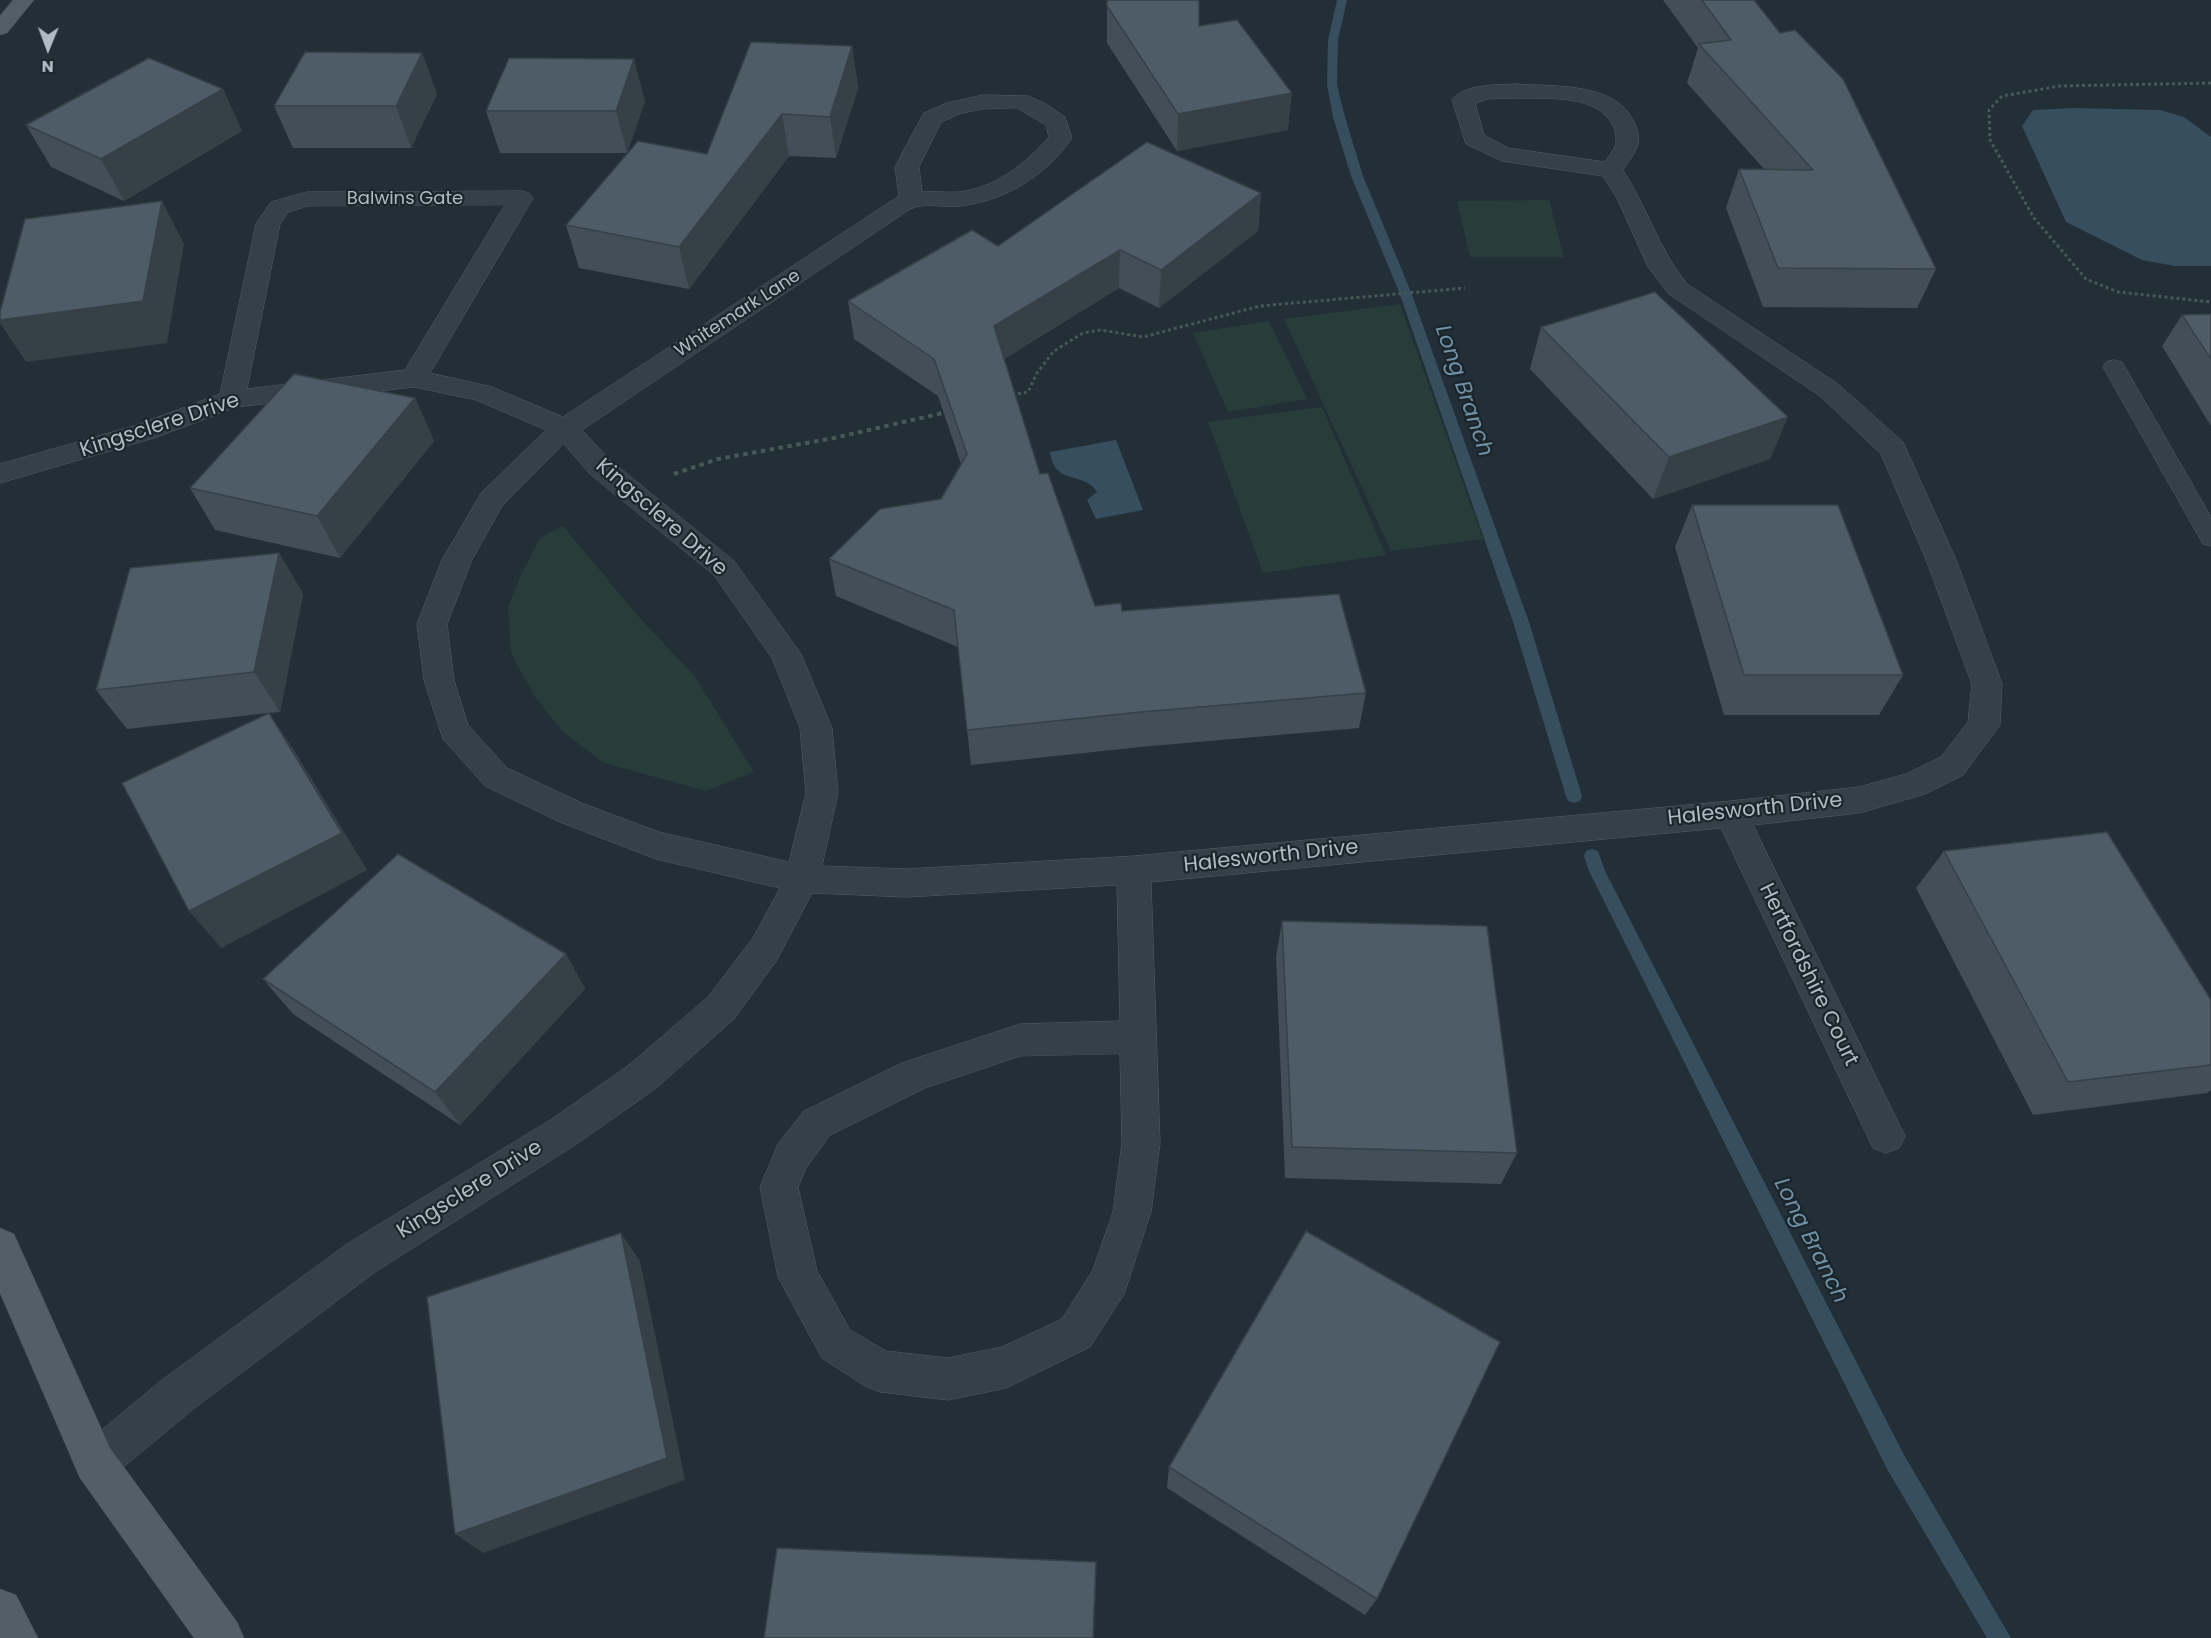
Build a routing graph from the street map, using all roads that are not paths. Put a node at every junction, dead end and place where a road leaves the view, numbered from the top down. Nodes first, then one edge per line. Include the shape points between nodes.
1 (24, 0) edge
2 (0, 29) edge
3 (1611, 170) junction
4 (911, 200) junction
5 (2114, 367) dead end
6 (414, 378) junction
7 (232, 399) junction
8 (565, 428) junction
9 (0, 474) edge
10 (2211, 538) edge
11 (1731, 814) junction
12 (1134, 870) junction
13 (802, 879) junction
14 (1138, 1037) junction
15 (1886, 1136) dead end
16 (0, 1247) edge
17 (95, 1463) junction
18 (0, 1611) edge
19 (15, 1638) edge
20 (221, 1638) edge

1 - 2 main road
3 - 3 street via 1627,145 1627,132 1622,120 1608,106 1583,95 1515,91 1485,92 1463,100 1474,139 1502,154
3 - 11 street, Halesworth Drive via 1628,196 1660,267 1678,289 1829,390 1893,449 1942,562 1987,684 1984,725 1952,766 1914,785 1859,800
4 - 4 street via 961,199 1009,184 1043,158 1061,138 1057,122 1020,101 983,102 932,118 907,166
4 - 8 street, Whitemark Lane
5 - 10 lane
6 - 7 street, Kingsclere Drive
6 - 7 street, Balwins Gate via 521,198 307,199 279,207 268,224
6 - 8 street, Kingsclere Drive via 483,393
7 - 9 street, Kingsclere Drive via 147,431
8 - 13 street, Kingsclere Drive via 600,467 724,568 786,654 816,728 822,794
8 - 13 street via 491,500 457,560 432,624 439,680 454,730 496,777 572,813 656,845
11 - 12 street, Halesworth Drive
11 - 15 street, Hertfordshire Court
12 - 13 street, Halesworth Drive via 907,883
12 - 14 street
13 - 17 street, Kingsclere Drive via 765,950 722,1008 642,1077 565,1131 361,1258 177,1395
14 - 14 street via 1141,1143 1132,1212 1110,1280 1076,1333 1006,1367 948,1379 880,1371 836,1344 798,1277 779,1187 791,1157 817,1123 915,1075 1020,1040
16 - 17 main road
17 - 20 main road
18 - 19 main road

